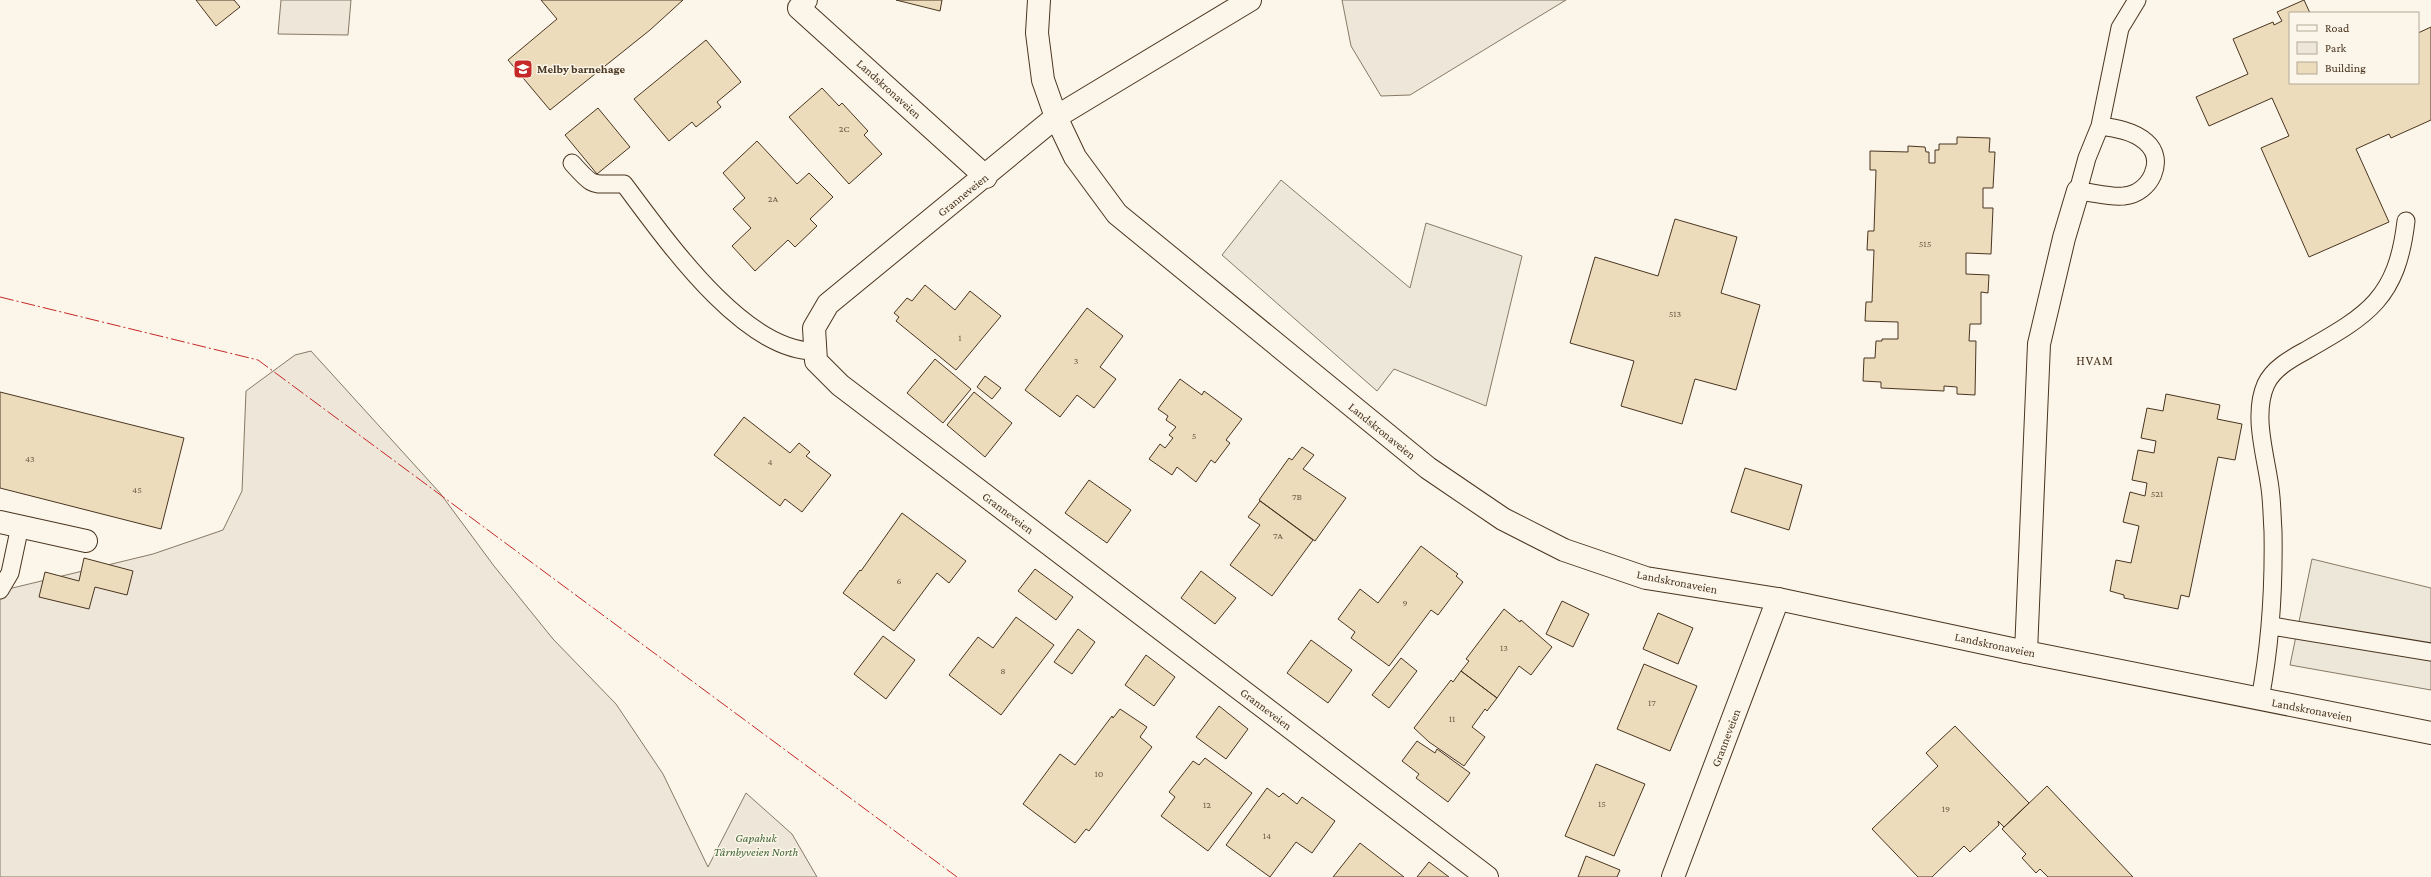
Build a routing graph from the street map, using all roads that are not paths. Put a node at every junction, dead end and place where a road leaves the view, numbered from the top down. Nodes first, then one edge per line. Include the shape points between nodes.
1 (806, 0) edge
2 (1039, 0) edge
3 (1250, 0) edge
4 (2137, 0) edge
5 (1056, 118) junction
6 (2100, 126) junction
7 (572, 163) dead end
8 (986, 176) junction
9 (2078, 191) junction
10 (2406, 221) dead end
11 (815, 351) junction
12 (10, 524) edge
13 (86, 541) dead end
14 (0, 590) edge
15 (1778, 599) junction
16 (2272, 626) junction
17 (2026, 652) junction
18 (2431, 652) edge
19 (2260, 699) junction
20 (2431, 733) edge
21 (1487, 877) edge
22 (1673, 877) edge

1 - 8 street, Landskronaveien via 799,8
2 - 5 street, Landskronaveien via 1037,33 1043,80
3 - 5 street
4 - 6 lane via 2120,28
5 - 8 street, Granneveien
5 - 15 street, Landskronaveien via 1075,157 1117,214 1428,468 1503,520 1564,550 1646,578
6 - 9 lane via 2087,158
6 - 9 lane via 2124,130 2146,141 2156,158 2155,170 2145,188 2124,197
7 - 11 lane via 594,185 624,184 686,266 746,322 775,342 793,349
8 - 11 street, Granneveien via 828,304 814,328
9 - 17 street via 2039,344
10 - 16 lane via 2403,249 2397,267 2376,303 2354,323 2280,367 2267,383 2261,398 2260,418 2273,531
11 - 21 street, Granneveien via 816,361 840,384
12 - 13 street
12 - 14 lane via 10,573
15 - 17 street, Landskronaveien
15 - 22 street, Granneveien
16 - 18 lane
16 - 19 lane
17 - 19 street, Landskronaveien
19 - 20 street, Landskronaveien

